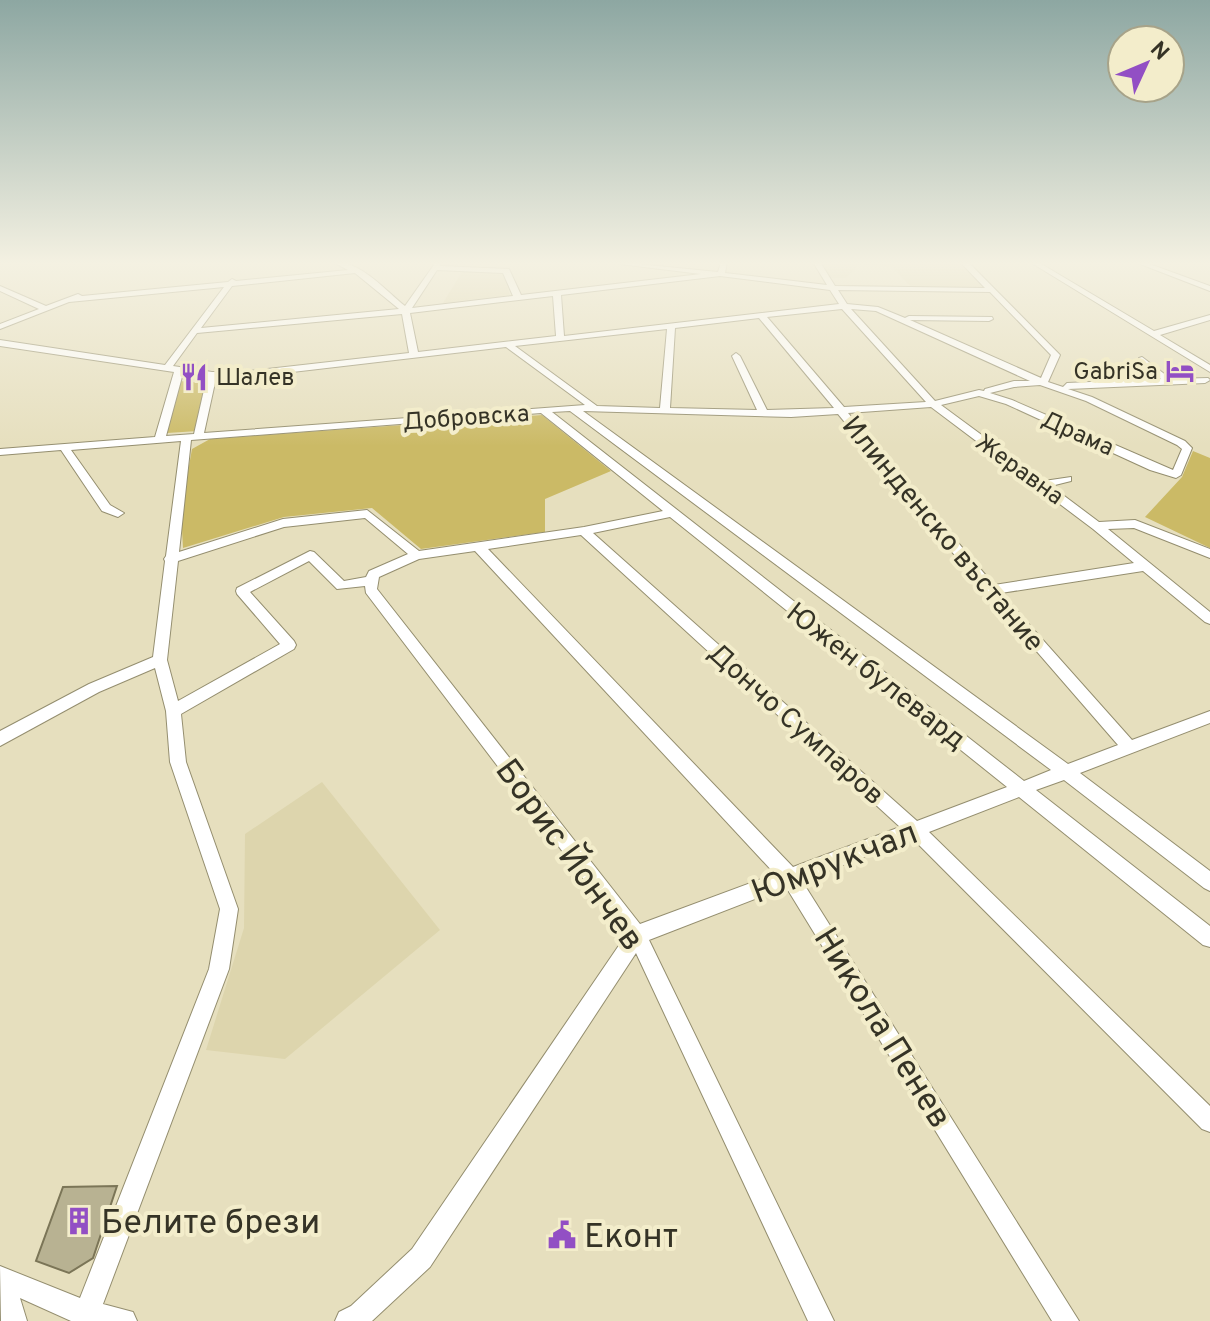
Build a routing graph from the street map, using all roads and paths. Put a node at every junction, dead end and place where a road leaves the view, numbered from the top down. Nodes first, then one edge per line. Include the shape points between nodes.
1 (200, 324) edge
2 (272, 324) edge
3 (408, 324) edge
4 (559, 324) edge
5 (690, 324) edge
6 (768, 324) edge
7 (860, 324) edge
8 (913, 324) edge
9 (1026, 324) edge
10 (1137, 324) edge
11 (1152, 324) edge
12 (1189, 324) edge
13 (671, 326) junction
14 (194, 331) junction
15 (1165, 331) junction
16 (1154, 334) junction
17 (560, 338) junction
18 (0, 343) edge
19 (507, 344) junction
20 (414, 356) junction
21 (736, 356) dead end
22 (1210, 359) edge
23 (1142, 360) dead end
24 (174, 369) junction
25 (1210, 369) edge
26 (212, 375) junction
27 (1205, 380) dead end
28 (1043, 383) junction
29 (1171, 383) junction
30 (983, 392) junction
31 (933, 404) junction
32 (593, 407) junction
33 (572, 408) junction
34 (665, 410) junction
35 (839, 410) junction
36 (544, 411) junction
37 (763, 413) junction
38 (192, 437) junction
39 (160, 439) junction
40 (63, 446) junction
41 (0, 452) edge
42 (1067, 479) dead end
43 (1043, 485) junction
44 (118, 513) dead end
45 (673, 513) junction
46 (1097, 526) junction
47 (584, 531) junction
48 (477, 545) junction
49 (1210, 554) edge
50 (417, 555) junction
51 (170, 559) junction
52 (1145, 566) junction
53 (371, 581) junction
54 (991, 590) junction
55 (1210, 619) edge
56 (160, 660) junction
57 (173, 711) junction
58 (1210, 717) edge
59 (0, 739) edge
60 (1130, 748) junction
61 (1060, 774) junction
62 (1026, 788) junction
63 (915, 830) junction
64 (790, 877) junction
65 (1210, 882) edge
66 (637, 935) junction
67 (1210, 938) edge
68 (1210, 1121) edge
69 (0, 1278) edge
70 (85, 1317) edge
71 (14, 1321) edge
72 (124, 1321) edge
73 (348, 1321) edge
74 (821, 1321) edge
75 (1066, 1321) edge

1 - 14 street
2 - 14 street
3 - 20 street
4 - 17 street
5 - 13 street
6 - 35 street, Илинденско въстание
7 - 31 street, Жеравна
8 - 28 street
9 - 28 street via 1056,355
10 - 16 street
11 - 15 street
12 - 15 street
13 - 17 street
13 - 34 street
14 - 24 street
15 - 16 street
15 - 22 street
16 - 25 street
17 - 19 street
18 - 24 street
19 - 20 street
19 - 32 street
20 - 26 street
21 - 37 street
23 - 29 street
24 - 26 street
24 - 39 street
26 - 38 street
27 - 29 street
28 - 29 street
28 - 30 street
28 - 30 street, Драма via 1181,443 1187,448 1176,475
30 - 31 street, Добровска
31 - 35 street, Добровска
31 - 43 street, Жеравна
32 - 33 street, Добровска
32 - 34 street, Добровска
33 - 36 street, Добровска
33 - 61 street
34 - 37 street, Добровска
35 - 37 street, Добровска
35 - 54 street, Илинденско въстание
36 - 38 street, Добровска
36 - 45 street, Южен булевард
38 - 39 street, Добровска
38 - 51 street
39 - 40 street, Добровска
40 - 41 street, Добровска
40 - 44 street via 106,508
42 - 43 street
43 - 46 street, Жеравна
45 - 47 street
45 - 62 street, Южен булевард
46 - 49 street via 1135,524
46 - 52 street, Жеравна
47 - 48 street
47 - 63 street, Дончо Сумпаров
48 - 50 street
48 - 64 street, Никола Пенев
50 - 51 street via 367,514 283,523
50 - 53 street via 373,574
51 - 56 street
52 - 54 street
52 - 55 street, Жеравна
53 - 57 street via 341,586 310,555 242,591 289,645
53 - 66 street, Борис Йончев via 371,590
54 - 60 street, Илинденско въстание
56 - 57 street
56 - 59 street via 94,688
57 - 70 street via 178,762 229,909 219,969
58 - 60 street
60 - 61 street
61 - 62 street, Юмрукчал
61 - 65 street
62 - 63 street, Юмрукчал
62 - 67 street, Южен булевард
63 - 64 street, Юмрукчал
63 - 68 street, Дончо Сумпаров
64 - 66 street, Юмрукчал
64 - 75 street, Никола Пенев
66 - 73 street via 421,1258
66 - 74 street, Борис Йончев
69 - 70 street
69 - 71 street
70 - 72 street

